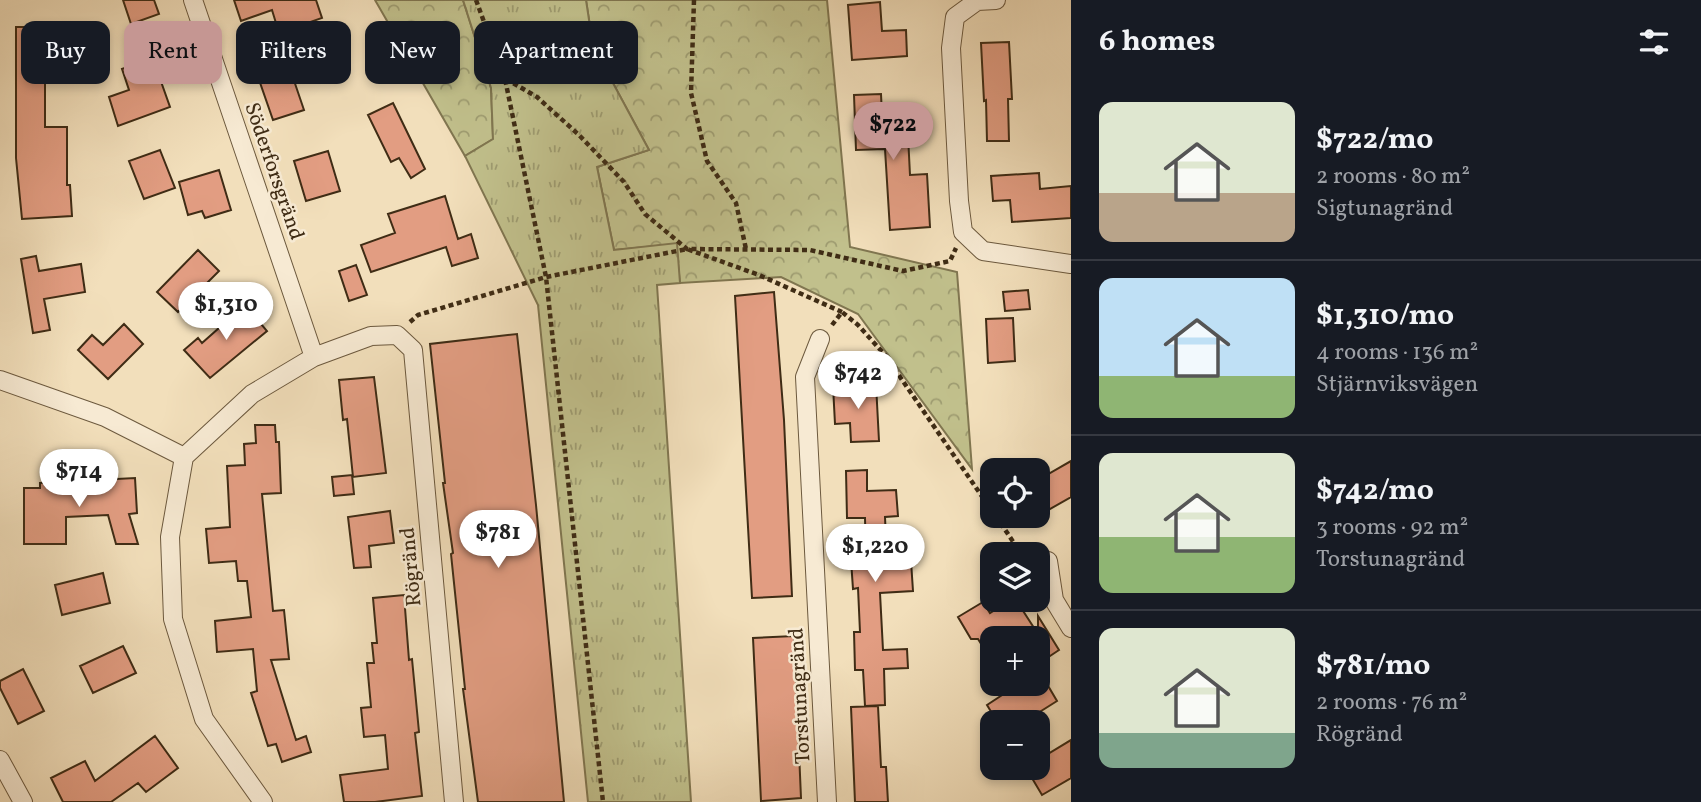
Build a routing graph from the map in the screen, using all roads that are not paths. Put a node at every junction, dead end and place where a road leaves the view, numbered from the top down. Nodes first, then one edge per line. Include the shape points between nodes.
1 (193, 0) edge
2 (996, 0) edge
3 (1071, 264) edge
4 (820, 339) road end
5 (314, 357) junction
6 (0, 378) edge
7 (184, 457) junction
8 (1050, 587) edge
9 (1071, 628) edge
10 (0, 760) edge
11 (23, 802) edge
12 (263, 802) edge
13 (454, 802) edge
14 (827, 802) edge

1 - 5 street, Söderforsgränd
2 - 3 street via 977,1 955,17 950,48 963,232 983,251
4 - 14 street, Torstunagränd via 805,377
5 - 7 street via 252,394
5 - 13 street, Rögränd via 371,336 397,335 413,350
6 - 7 street via 105,417
7 - 12 street via 170,537 173,619 204,719
8 - 9 street
10 - 11 street

